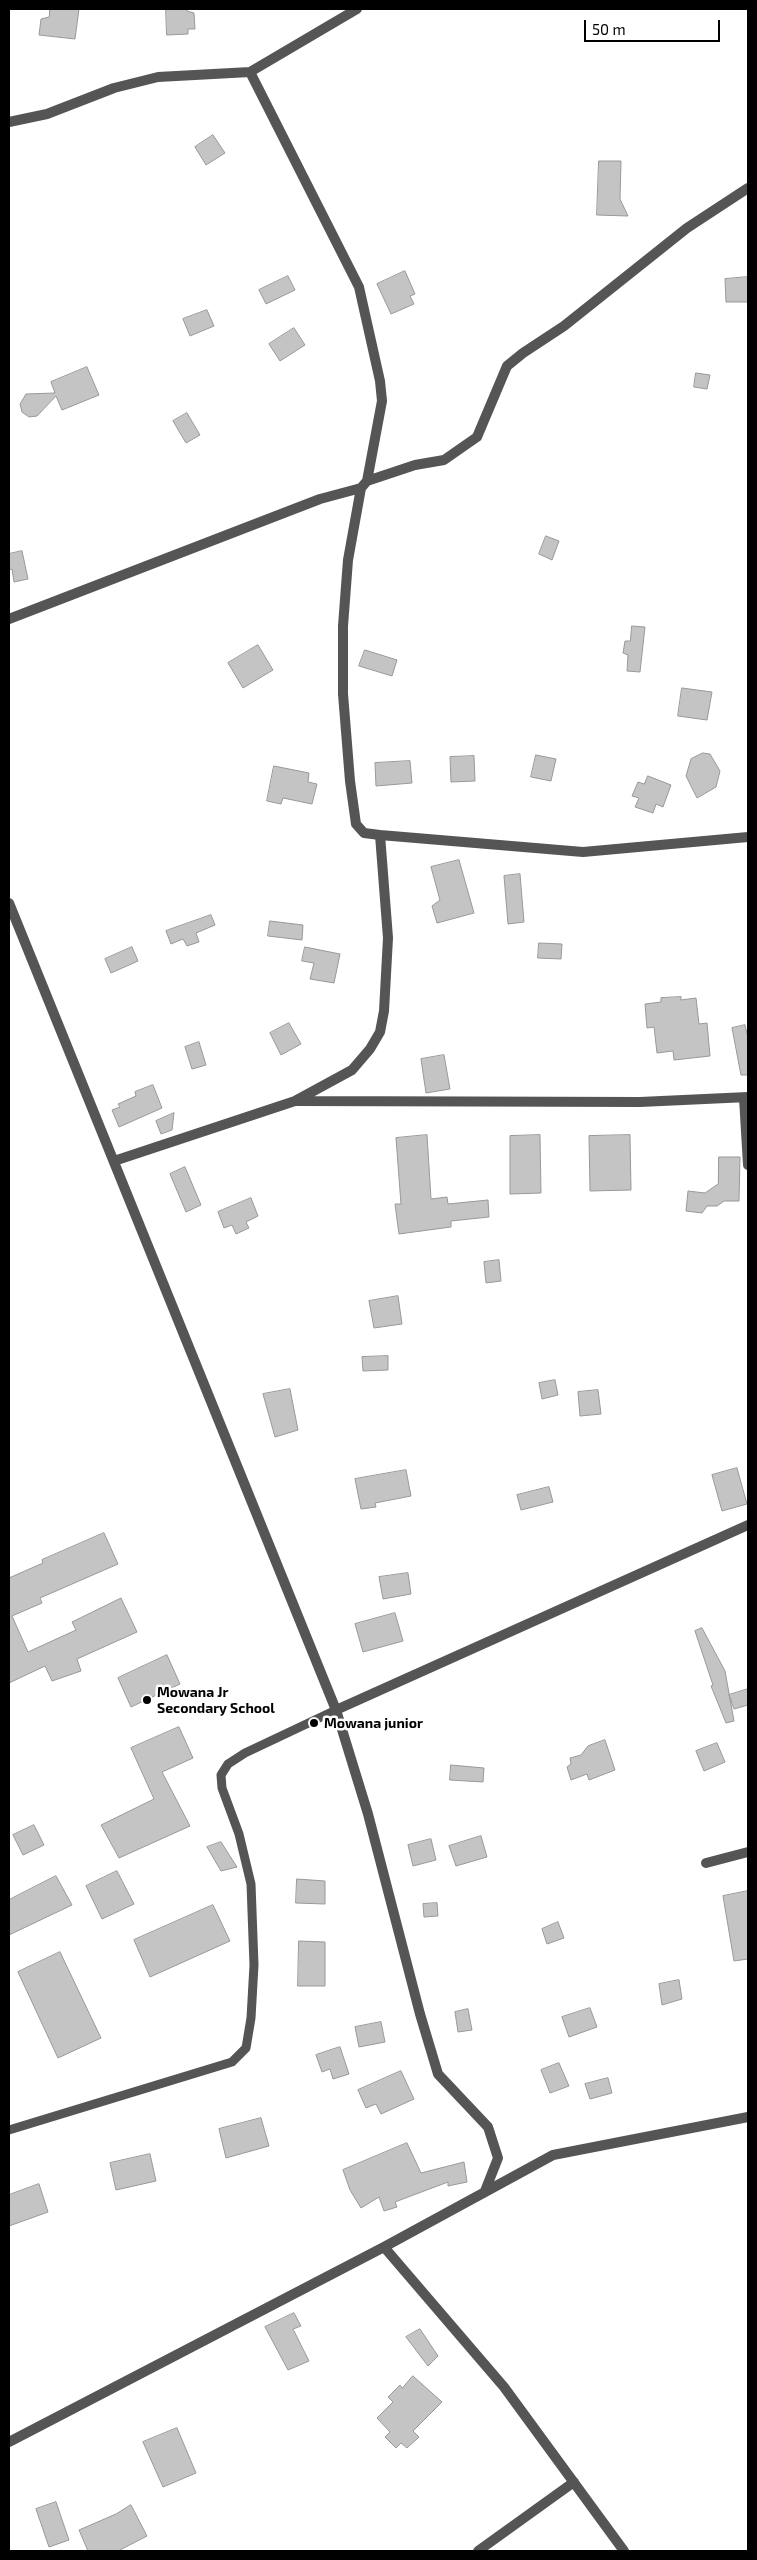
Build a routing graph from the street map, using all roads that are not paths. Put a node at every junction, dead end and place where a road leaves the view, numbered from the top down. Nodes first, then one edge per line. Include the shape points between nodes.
1 (356, 9) edge
2 (250, 72) junction
3 (9, 122) edge
4 (748, 188) edge
5 (364, 485) junction
6 (9, 619) edge
7 (380, 836) junction
8 (748, 837) edge
9 (9, 903) edge
10 (746, 1097) edge
11 (295, 1101) junction
12 (114, 1161) junction
13 (748, 1165) edge
14 (748, 1525) edge
15 (336, 1710) junction
16 (748, 1852) edge
17 (706, 1863) dead end
18 (748, 2117) edge
19 (9, 2130) edge
20 (484, 2191) junction
21 (384, 2247) junction
22 (9, 2442) edge
23 (574, 2482) junction
24 (478, 2551) edge
25 (624, 2551) edge

1 - 2 street
2 - 3 street via 158,77 114,88 47,114
2 - 5 street via 359,287 382,401
4 - 5 street via 687,228 564,326 507,366 477,437 444,460 408,467
5 - 6 street
5 - 7 street via 348,560 342,694 356,824 364,833
7 - 8 street via 584,852
7 - 11 street via 388,938 380,1032 352,1070
9 - 12 street
10 - 11 street via 640,1102
10 - 13 street
11 - 12 street
12 - 15 street
14 - 15 street
15 - 19 lane via 244,1754 228,1764 221,1775 251,1884 254,1965 246,2048 232,2062
15 - 20 street via 368,1814 438,2074 488,2126 498,2158
16 - 17 street
18 - 20 street via 553,2156
20 - 21 street
21 - 22 street
21 - 23 street via 504,2387
23 - 24 street
23 - 25 street

